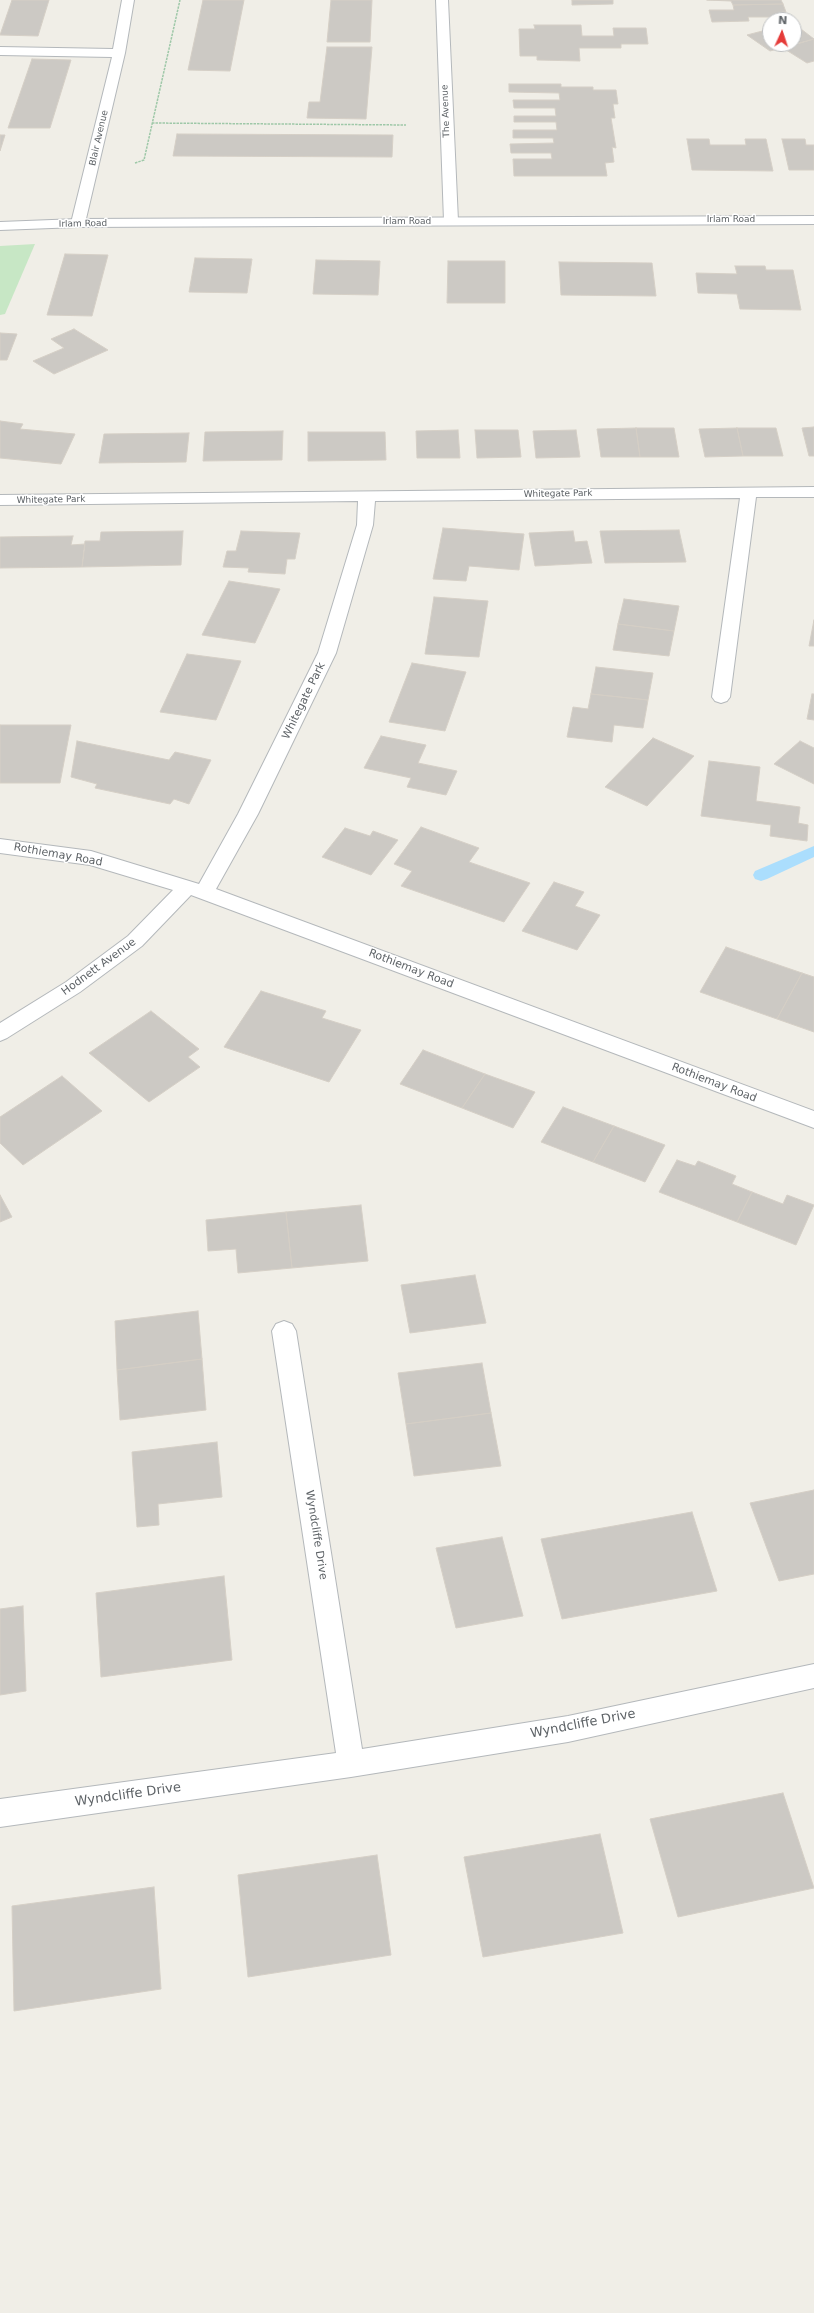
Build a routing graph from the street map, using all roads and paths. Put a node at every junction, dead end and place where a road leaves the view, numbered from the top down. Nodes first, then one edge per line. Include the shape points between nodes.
1 (128, 0) edge
2 (442, 0) edge
3 (0, 51) edge
4 (119, 53) junction
5 (152, 123) dead end
6 (447, 125) junction
7 (814, 220) edge
8 (451, 221) junction
9 (78, 223) junction
10 (0, 226) edge
11 (750, 492) junction
12 (814, 492) edge
13 (367, 496) junction
14 (0, 500) edge
15 (721, 696) dead end
16 (0, 846) edge
17 (196, 889) junction
18 (0, 1033) edge
19 (814, 1120) edge
20 (284, 1331) dead end
21 (814, 1676) edge
22 (351, 1764) junction
23 (0, 1813) edge

1 - 4 street, Blair Avenue
2 - 6 street, The Avenue
3 - 4 street
4 - 9 street, Blair Avenue
5 - 6 path
6 - 8 street, The Avenue
7 - 8 street, Irlam Road
8 - 9 street, Irlam Road
9 - 10 street, Irlam Road
11 - 12 street, Whitegate Park
11 - 13 street, Whitegate Park
11 - 15 street
13 - 14 street, Whitegate Park
13 - 17 street, Whitegate Park via 365,525 327,653 248,814
16 - 17 street, Rothiemay Road via 91,858
17 - 18 street, Hodnett Avenue via 135,942 73,987
17 - 19 street, Rothiemay Road
20 - 22 street, Wyndcliffe Drive
21 - 22 street, Wyndcliffe Drive via 568,1729
22 - 23 street, Wyndcliffe Drive

